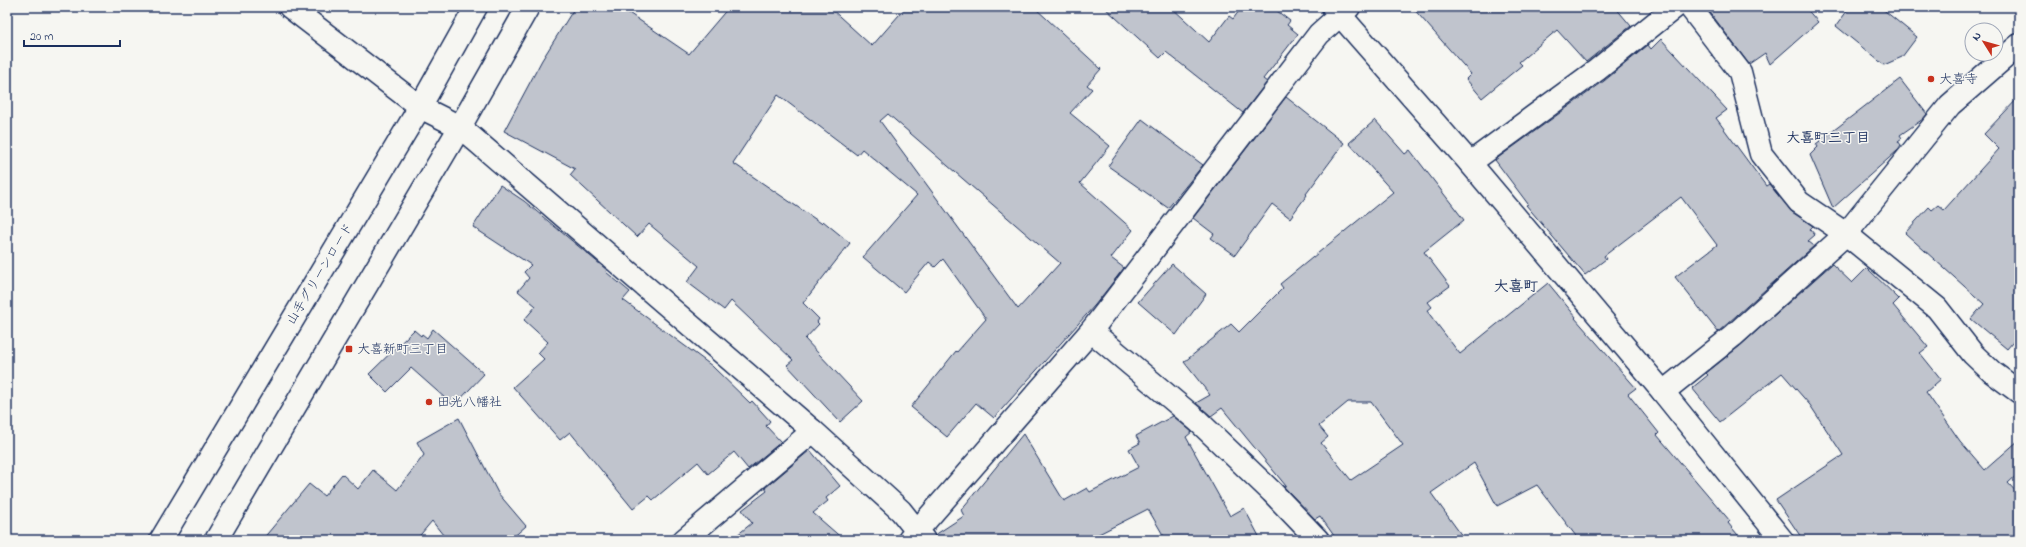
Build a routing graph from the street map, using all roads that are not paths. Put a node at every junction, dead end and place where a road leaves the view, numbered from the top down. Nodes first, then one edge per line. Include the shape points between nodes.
1 (290, 7) edge
2 (476, 7) edge
3 (528, 7) edge
4 (1676, 7) edge
5 (1690, 7) edge
6 (1341, 10) edge
7 (2019, 45) edge
8 (420, 107) junction
9 (460, 127) junction
10 (1470, 163) junction
11 (1846, 234) junction
12 (1091, 331) junction
13 (1663, 392) junction
14 (2019, 392) edge
15 (812, 431) junction
16 (916, 537) edge
17 (161, 540) edge
18 (216, 540) edge
19 (684, 540) edge
20 (1318, 540) edge
21 (1782, 540) edge

1 - 8 street
2 - 8 street, 山手グリーンロード
3 - 9 street
4 - 10 street via 1598,70
5 - 11 street via 1740,72 1761,154 1800,202
6 - 10 street
6 - 12 street via 1319,34
7 - 11 street via 1950,105
8 - 9 street
8 - 17 street, 山手グリーンロード
9 - 15 street
9 - 18 street
10 - 13 street
11 - 13 street via 1732,336
11 - 14 street via 1937,308 1973,354
12 - 16 street
12 - 20 street via 1198,421
13 - 21 street
15 - 16 street via 901,511
15 - 19 street

